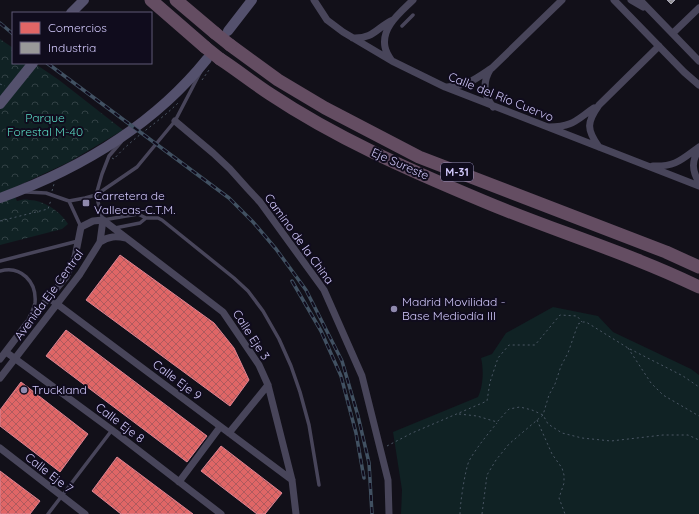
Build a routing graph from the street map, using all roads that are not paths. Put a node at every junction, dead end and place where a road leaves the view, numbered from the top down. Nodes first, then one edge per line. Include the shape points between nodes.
1 (84, 0) edge
2 (152, 0) edge
3 (176, 0) edge
4 (248, 0) edge
5 (252, 0) edge
6 (314, 0) edge
7 (413, 0) edge
8 (562, 0) edge
9 (631, 0) edge
10 (640, 0) edge
11 (616, 1) edge
12 (699, 8) edge
13 (649, 10) junction
14 (73, 12) edge
15 (413, 15) dead end
16 (393, 20) junction
17 (402, 26) dead end
18 (225, 30) junction
19 (673, 33) junction
20 (353, 38) junction
21 (659, 46) junction
22 (206, 53) junction
23 (392, 61) junction
24 (699, 61) edge
25 (32, 64) edge
26 (492, 68) junction
27 (699, 85) edge
28 (445, 87) junction
29 (0, 104) edge
30 (599, 105) junction
31 (493, 107) junction
32 (175, 121) junction
33 (546, 127) junction
34 (130, 133) junction
35 (599, 147) junction
36 (699, 147) edge
37 (699, 150) edge
38 (650, 166) junction
39 (699, 182) edge
40 (699, 186) edge
41 (19, 192) junction
42 (96, 195) junction
43 (0, 198) edge
44 (69, 201) junction
45 (146, 218) junction
46 (103, 220) junction
47 (81, 227) junction
48 (115, 228) junction
49 (129, 239) junction
50 (79, 241) junction
51 (100, 242) junction
52 (0, 261) edge
53 (699, 267) edge
54 (0, 271) edge
55 (699, 287) edge
56 (49, 298) junction
57 (57, 304) junction
58 (26, 325) junction
59 (6, 352) junction
60 (0, 359) edge
61 (16, 359) junction
62 (0, 378) edge
63 (268, 386) junction
64 (220, 427) junction
65 (112, 430) junction
66 (229, 433) junction
67 (0, 448) edge
68 (292, 480) junction
69 (179, 482) junction
70 (319, 485) dead end
71 (62, 496) junction
72 (48, 514) edge
73 (85, 514) edge
74 (221, 514) edge
75 (296, 514) edge
76 (389, 514) edge

1 - 14 main road
2 - 22 highway, Eje Sureste / M-31
3 - 18 highway, Eje Sureste / M-31
4 - 18 main road
5 - 18 main road
6 - 20 street, Calle del Río Cuervo via 327,20
7 - 16 street
8 - 26 street
9 - 13 street
10 - 13 street
11 - 21 street
12 - 19 street
13 - 19 street
15 - 17 lane
16 - 20 street via 385,23 371,36
16 - 23 street via 385,42 385,48
18 - 53 highway, Eje Sureste / M-31, bridge via 230,45 278,80 325,108 419,157
19 - 24 street
20 - 23 street, Calle del Río Cuervo
21 - 27 street
21 - 30 street
22 - 32 lane via 196,83
22 - 34 main road via 191,80 163,107
22 - 55 highway, Eje Sureste / M-31, bridge via 220,59 270,94 320,124 374,153 484,201 661,269
23 - 28 street, Calle del Río Cuervo
25 - 29 main road
26 - 28 street via 466,84
26 - 31 street via 487,74 484,86
28 - 31 street, Calle del Río Cuervo
30 - 33 street via 572,124
30 - 35 street via 589,125 591,135
31 - 33 street, Calle del Río Cuervo
32 - 42 lane via 137,167
32 - 76 street, Camino de la China via 213,153 248,188 324,290 362,376 388,480
33 - 35 street, Calle del Río Cuervo
34 - 41 main road via 69,169
34 - 42 lane via 109,156
35 - 38 street, Calle del Río Cuervo
36 - 38 street via 675,164
37 - 39 street via 693,167
38 - 40 street, Calle del Río Cuervo
41 - 43 main road
41 - 44 lane via 46,193
42 - 44 lane
42 - 46 lane
44 - 47 lane
45 - 46 lane via 138,214
45 - 48 lane via 140,223
45 - 70 lane via 162,220 234,278 263,311 279,339 296,379
46 - 47 street
46 - 48 street, Calle Eje 3
46 - 51 street
47 - 50 street, Avenida Eje Central
48 - 49 street, Calle Eje 3
49 - 51 street via 108,237
49 - 63 street, Calle Eje 3 via 224,312 259,365
50 - 52 lane
50 - 56 street, Avenida Eje Central via 66,277
51 - 57 street, Avenida Eje Central
54 - 58 lane via 6,269 21,273 31,281 35,305
56 - 57 street, Calle Eje 9
56 - 58 street, Avenida Eje Central
57 - 61 street, Avenida Eje Central
57 - 64 street, Calle Eje 9
58 - 59 street, Avenida Eje Central
59 - 60 street, Avenida Eje Central
59 - 61 street, Calle Eje 8
61 - 62 street, Avenida Eje Central
61 - 65 street, Calle Eje 8
63 - 66 street
63 - 68 street, Calle Eje 3
64 - 66 street, Calle Eje 9
64 - 69 street
65 - 69 street, Calle Eje 8
65 - 71 lane
66 - 68 street, Calle Eje 9
67 - 71 street, Calle Eje 7
68 - 75 street, Calle Eje 3
69 - 74 street, Calle Eje 8
71 - 72 lane
71 - 73 street, Calle Eje 7

